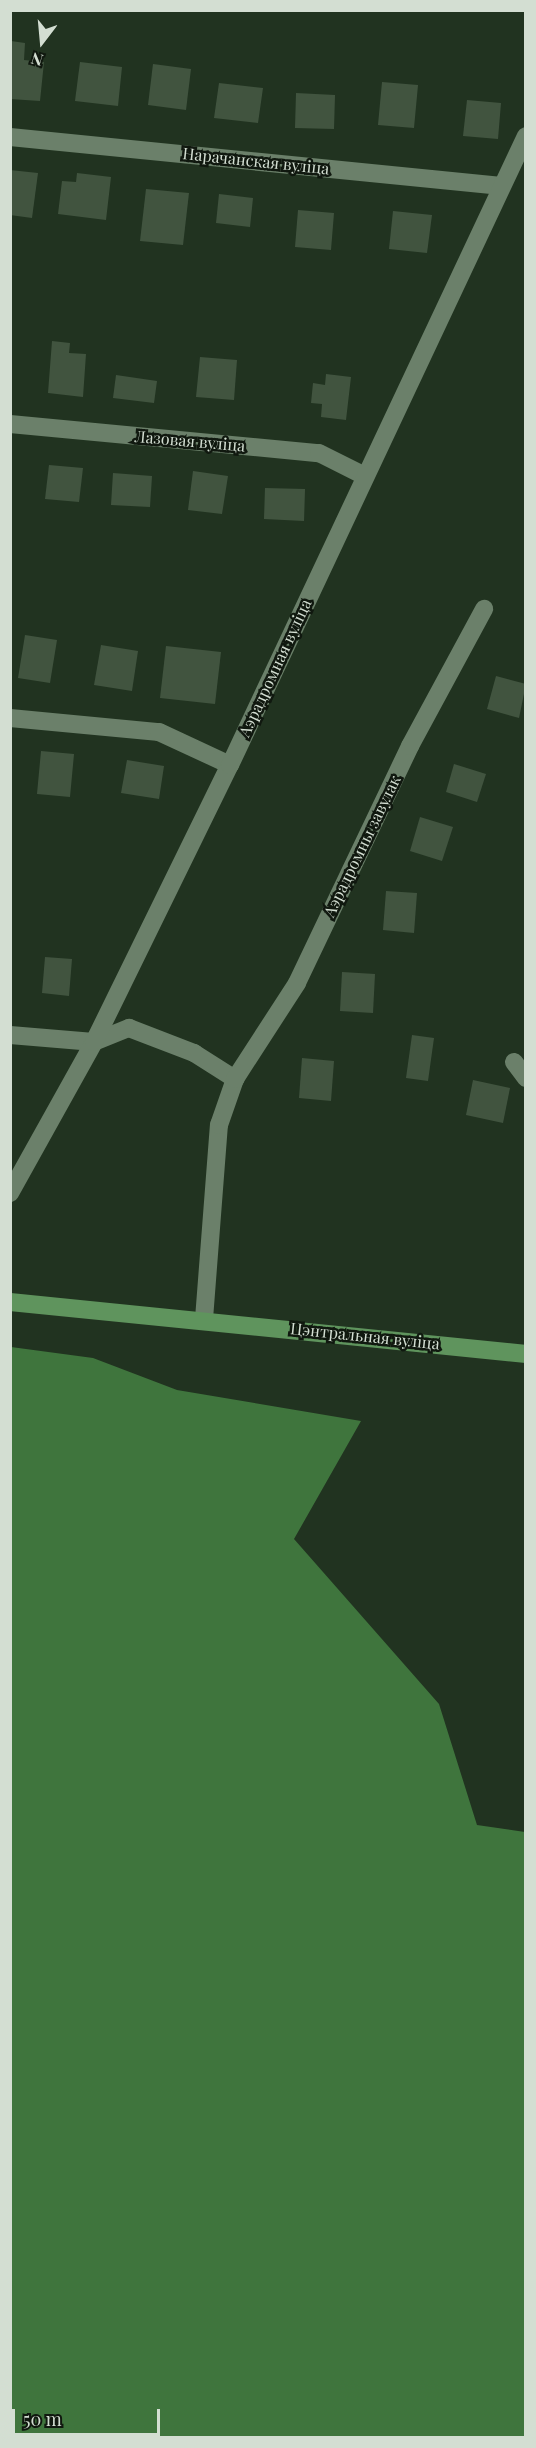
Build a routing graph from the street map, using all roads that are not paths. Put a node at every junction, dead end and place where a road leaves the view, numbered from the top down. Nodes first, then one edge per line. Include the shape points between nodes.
1 (525, 136) edge
2 (10, 137) edge
3 (502, 186) junction
4 (10, 424) edge
5 (365, 476) junction
6 (484, 609) dead end
7 (10, 718) edge
8 (230, 765) junction
9 (10, 1035) edge
10 (94, 1042) junction
11 (514, 1062) dead end
12 (525, 1078) edge
13 (235, 1079) junction
14 (10, 1193) edge
15 (10, 1302) edge
16 (204, 1319) junction
17 (525, 1354) edge

1 - 3 street, Аэрадромная вуліца
2 - 3 street, Нарачанская вуліца
3 - 5 street, Аэрадромная вуліца
4 - 5 street, Лазовая вуліца via 319,453
5 - 8 street, Аэрадромная вуліца
6 - 13 street, Аэрадромны завулак via 410,746 297,983
7 - 8 street via 159,732
8 - 10 street, Аэрадромная вуліца
9 - 10 street
10 - 13 street via 129,1028 194,1053
10 - 14 street, Аэрадромная вуліца
11 - 12 street
13 - 16 street, Аэрадромны завулак via 219,1125
15 - 16 main road, Цэнтральная вуліца
16 - 17 main road, Цэнтральная вуліца

